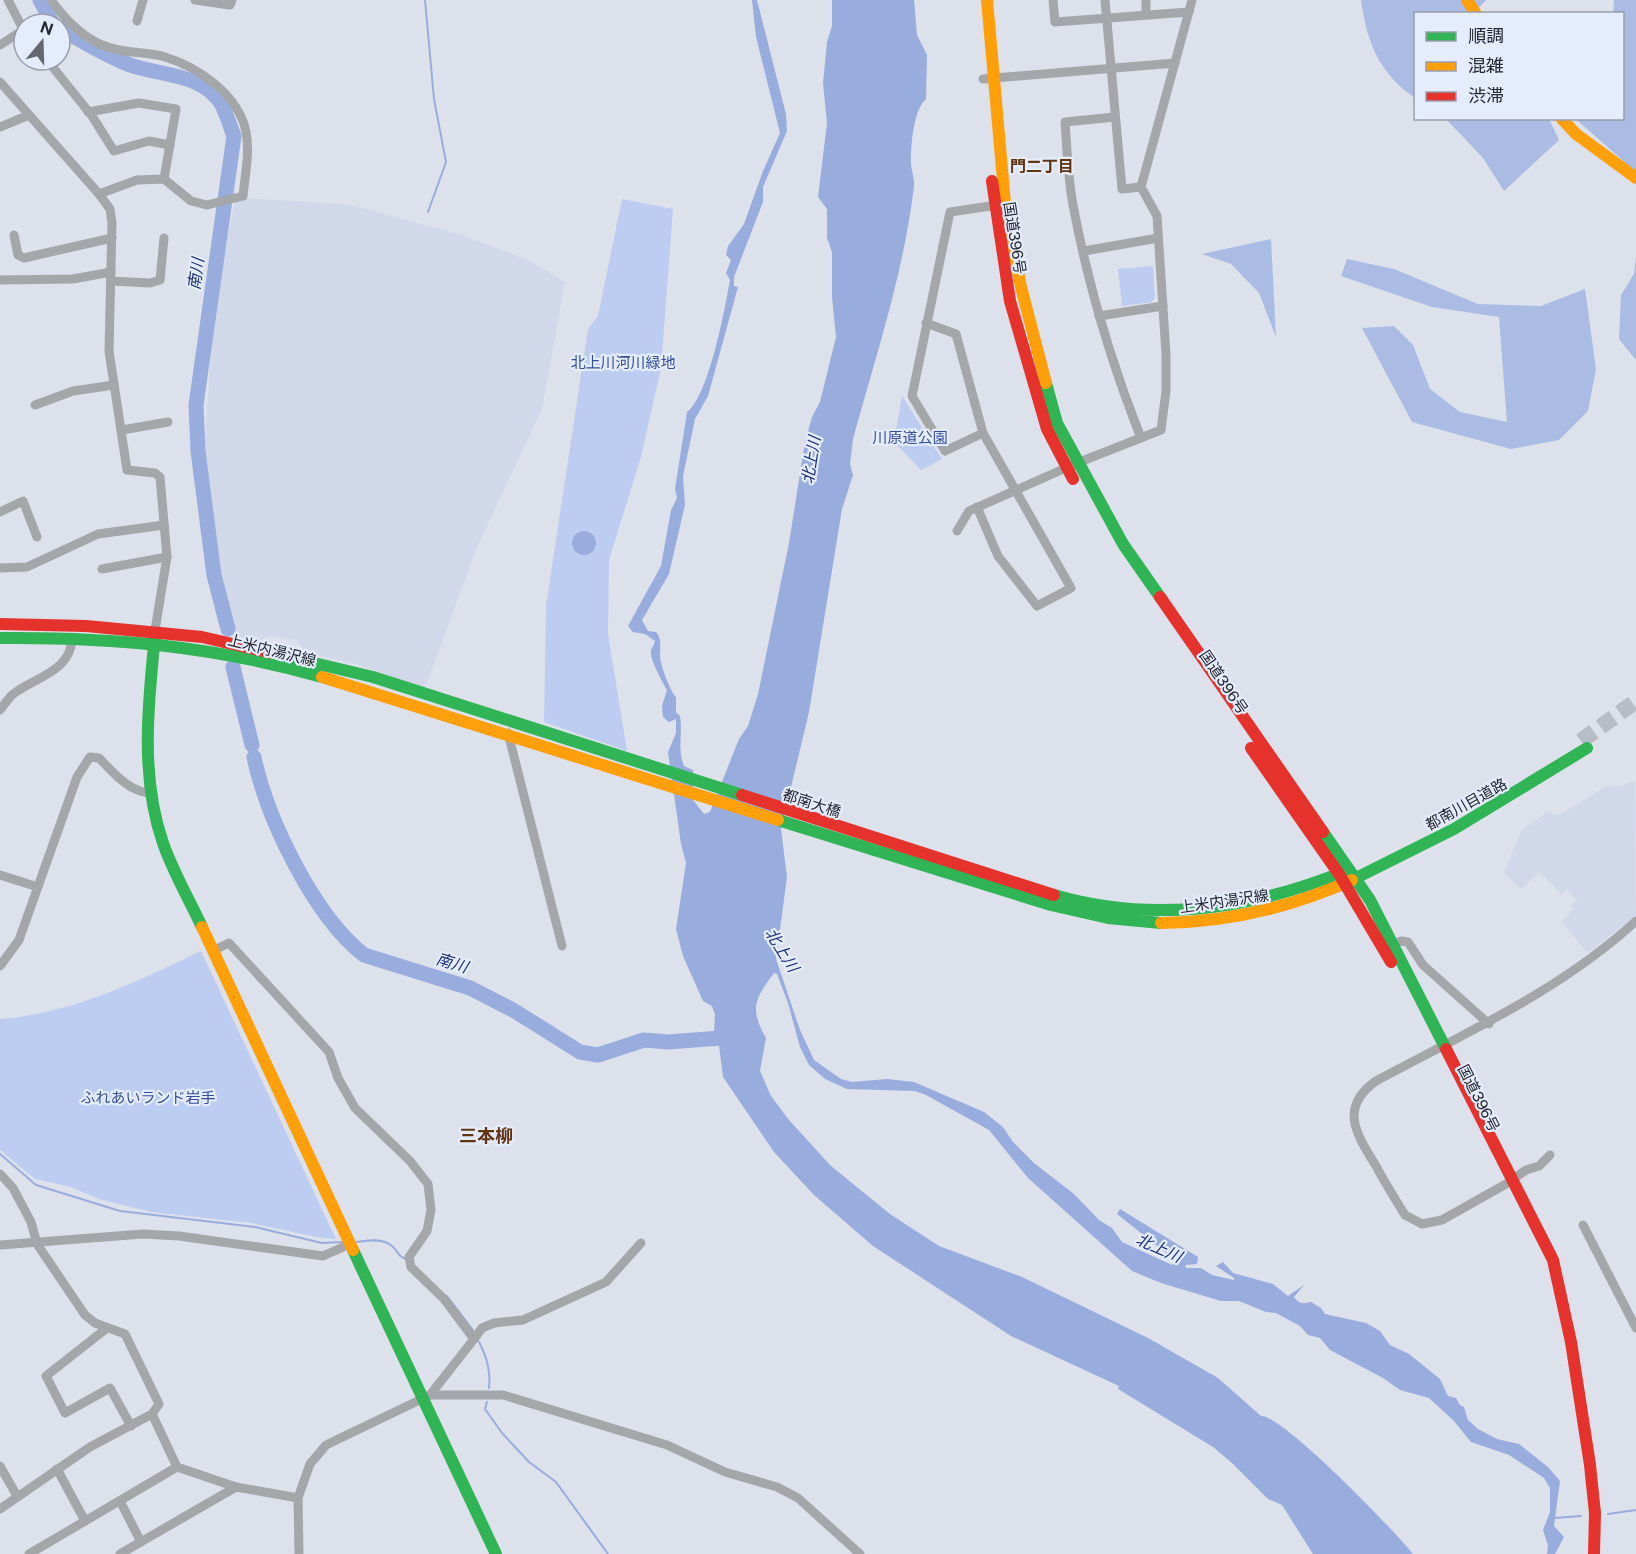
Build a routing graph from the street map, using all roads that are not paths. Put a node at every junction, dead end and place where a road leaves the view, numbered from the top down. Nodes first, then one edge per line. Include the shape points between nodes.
1 (51, 0) edge
2 (143, 0) edge
3 (195, 0) edge
4 (232, 0) edge
5 (977, 0) edge
6 (987, 0) edge
7 (1053, 0) edge
8 (1105, 0) edge
9 (1146, 0) edge
10 (1192, 0) edge
11 (1189, 12) junction
12 (1146, 15) junction
13 (1106, 19) junction
14 (137, 21) dead end
15 (1175, 63) junction
16 (1111, 69) junction
17 (56, 72) edge
18 (988, 78) junction
19 (0, 82) edge
20 (88, 112) junction
21 (29, 115) junction
22 (1115, 117) junction
23 (1563, 120) edge
24 (0, 127) edge
25 (170, 145) junction
26 (1636, 178) edge
27 (164, 179) junction
28 (1141, 187) junction
29 (99, 194) junction
30 (999, 204) junction
31 (14, 235) dead end
32 (112, 238) junction
33 (164, 238) dead end
34 (1158, 238) junction
35 (1084, 251) junction
36 (111, 277) junction
37 (0, 280) edge
38 (1163, 306) junction
39 (1099, 316) junction
40 (926, 323) junction
41 (114, 385) junction
42 (35, 405) dead end
43 (168, 422) dead end
44 (122, 430) junction
45 (983, 433) junction
46 (1141, 438) junction
47 (1072, 465) junction
48 (1017, 490) junction
49 (977, 507) junction
50 (0, 512) edge
51 (164, 525) junction
52 (957, 531) dead end
53 (37, 537) dead end
54 (167, 557) junction
55 (0, 568) edge
56 (102, 569) dead end
57 (0, 624) edge
58 (154, 637) junction
59 (0, 638) edge
60 (72, 639) junction
61 (0, 710) edge
62 (508, 733) junction
63 (526, 733) junction
64 (1584, 745) tunnel mouth
65 (149, 793) junction
66 (0, 875) edge
67 (1347, 877) junction
68 (38, 887) junction
69 (1091, 910) joint
70 (1636, 921) edge
71 (562, 946) dead end
72 (1390, 947) junction
73 (212, 951) junction
74 (0, 966) edge
75 (1490, 1024) junction
76 (1550, 1155) dead end
77 (0, 1174) edge
78 (1509, 1182) junction
79 (1583, 1225) dead end
80 (641, 1243) dead end
81 (37, 1244) junction
82 (350, 1244) junction
83 (0, 1245) edge
84 (1635, 1325) edge
85 (107, 1328) junction
86 (474, 1339) junction
87 (427, 1397) junction
88 (152, 1414) junction
89 (131, 1426) junction
90 (0, 1466) edge
91 (177, 1467) junction
92 (57, 1469) junction
93 (236, 1487) junction
94 (17, 1496) junction
95 (298, 1498) junction
96 (120, 1501) junction
97 (0, 1509) edge
98 (85, 1521) junction
99 (141, 1542) junction
100 (29, 1554) edge
101 (120, 1554) edge
102 (299, 1554) edge
103 (496, 1554) edge
104 (860, 1554) edge
105 (1594, 1554) edge

1 - 27 street via 68,22 100,44 164,57 196,71 221,89 235,107 246,131 243,196 207,204 191,201
2 - 14 street
3 - 4 street via 230,5
5 - 18 main road, 国道396号
6 - 18 main road, 国道396号
7 - 13 street via 1055,22
8 - 13 street
9 - 12 street
10 - 11 street
11 - 12 street
11 - 15 street
12 - 13 street
13 - 16 street
15 - 16 street
15 - 28 street
16 - 18 street
16 - 22 street
17 - 20 street
18 - 30 main road, 国道396号
19 - 21 street
20 - 25 street via 114,151 149,141
20 - 25 street via 139,103 176,109
21 - 24 street
21 - 29 street
22 - 28 street via 1122,189
22 - 35 street via 1065,122 1073,203
23 - 26 main road
25 - 27 street
27 - 29 street via 137,180
28 - 34 street via 1157,216
29 - 32 street via 110,209
30 - 40 street via 950,212
30 - 47 main road, 国道396号 via 1057,423
31 - 32 street via 18,255 24,258
32 - 36 street
33 - 36 street via 160,280 150,283
34 - 35 street
34 - 38 street
35 - 39 street
36 - 37 street
36 - 41 street via 109,351
38 - 39 street
38 - 46 street via 1166,391 1161,430
39 - 46 street via 1113,366
40 - 45 street via 956,334
40 - 45 street via 912,396 945,451
41 - 42 street via 73,391
41 - 44 street
43 - 44 street
44 - 51 street via 128,471 155,473 160,477
45 - 48 street
46 - 47 street
47 - 48 street
47 - 67 main road, 国道396号
48 - 49 street
48 - 49 street via 1071,588 1037,606 998,556
49 - 52 street via 969,511
50 - 53 street via 23,501
51 - 54 street
51 - 55 street via 98,534 27,567
54 - 56 street
54 - 58 street
57 - 58 main road, 上米内湯沢線
58 - 60 main road, 上米内湯沢線
58 - 62 main road, 上米内湯沢線 via 369,691
58 - 63 main road, 上米内湯沢線 via 254,648 373,677
58 - 65 main road via 147,712
59 - 60 main road, 上米内湯沢線
60 - 61 street via 71,653 51,674 12,695
62 - 63 main road, 上米内湯沢線
62 - 71 street
63 - 69 main road, 都南大橋
64 - 67 main road, 都南川目道路 via 1454,830
65 - 68 street via 125,784 99,758 90,757 76,777
65 - 73 main road via 163,844
66 - 68 street
67 - 69 main road, 上米内湯沢線 via 1279,908 1198,923 1125,921
67 - 72 main road, 国道396号
68 - 74 street via 19,940
70 - 75 street via 1593,957
72 - 75 street via 1407,942 1423,965
72 - 78 main road, 国道396号
73 - 82 main road
73 - 86 street via 229,943 329,1052 355,1108 428,1184 431,1210 427,1231 410,1257 411,1267 444,1299
75 - 78 street via 1367,1088 1356,1104 1353,1118 1357,1135 1405,1215 1415,1223 1436,1223
76 - 78 street via 1539,1166
77 - 81 street via 13,1188 31,1222
78 - 105 main road, 国道396号 via 1544,1262 1571,1342 1590,1465
79 - 84 street
80 - 86 street via 606,1281 523,1320 482,1328
81 - 82 street via 104,1236 179,1236 323,1256
81 - 83 street
81 - 85 street via 85,1315
82 - 87 main road
85 - 88 street via 125,1334 159,1400
85 - 89 street via 46,1376 65,1413 110,1388
86 - 87 street
87 - 95 street via 326,1445 310,1464
87 - 103 main road
87 - 104 street via 503,1395 667,1445 725,1472 777,1487 798,1498
88 - 89 street
88 - 91 street
89 - 92 street
90 - 94 street
91 - 93 street
91 - 96 street
92 - 94 street
92 - 98 street
93 - 95 street
93 - 99 street
94 - 97 street
95 - 102 street
96 - 98 street
96 - 99 street
98 - 100 street
99 - 101 street

